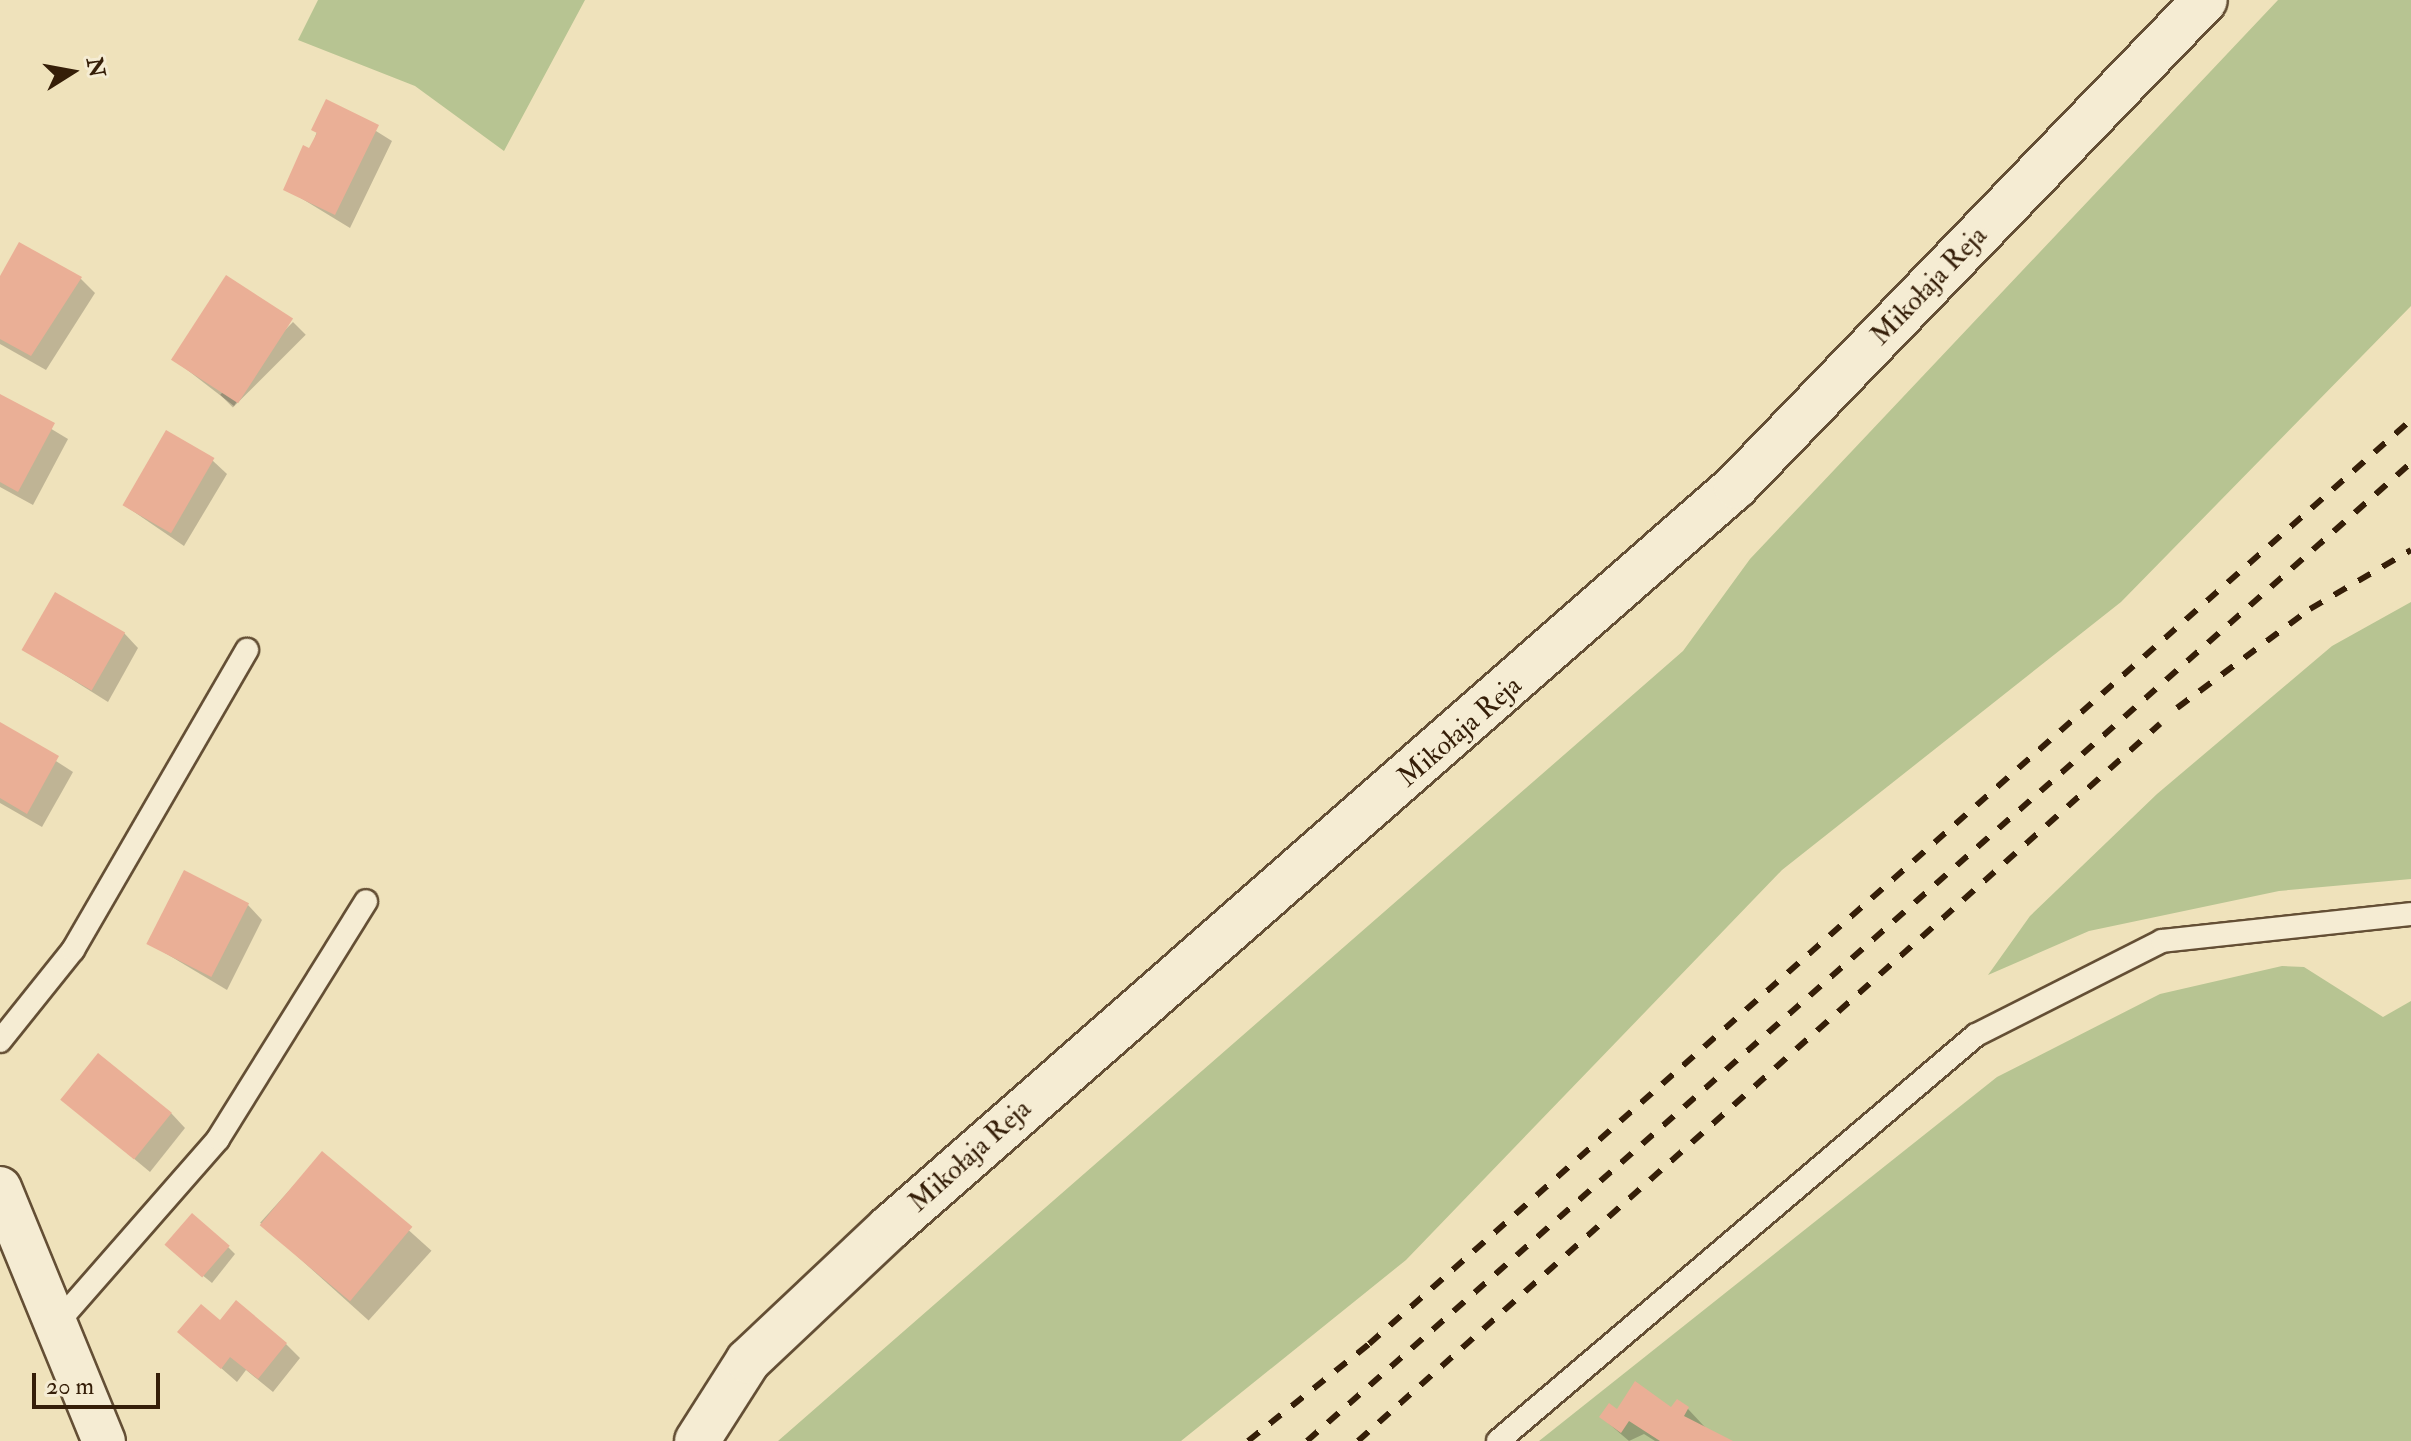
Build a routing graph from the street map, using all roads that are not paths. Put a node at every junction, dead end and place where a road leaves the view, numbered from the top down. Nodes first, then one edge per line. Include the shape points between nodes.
1 (2205, 0) edge
2 (247, 650) dead end
3 (366, 901) dead end
4 (2411, 914) edge
5 (0, 1041) edge
6 (0, 1188) edge
7 (58, 1322) junction
8 (104, 1441) edge
9 (697, 1441) edge
10 (1498, 1441) edge

1 - 9 street, Mikołaja Reja via 1736,486 1593,619 889,1228 748,1361
2 - 5 lane via 73,950
3 - 7 lane via 218,1139
4 - 10 lane via 2162,941 1976,1035
6 - 7 street
7 - 8 street

